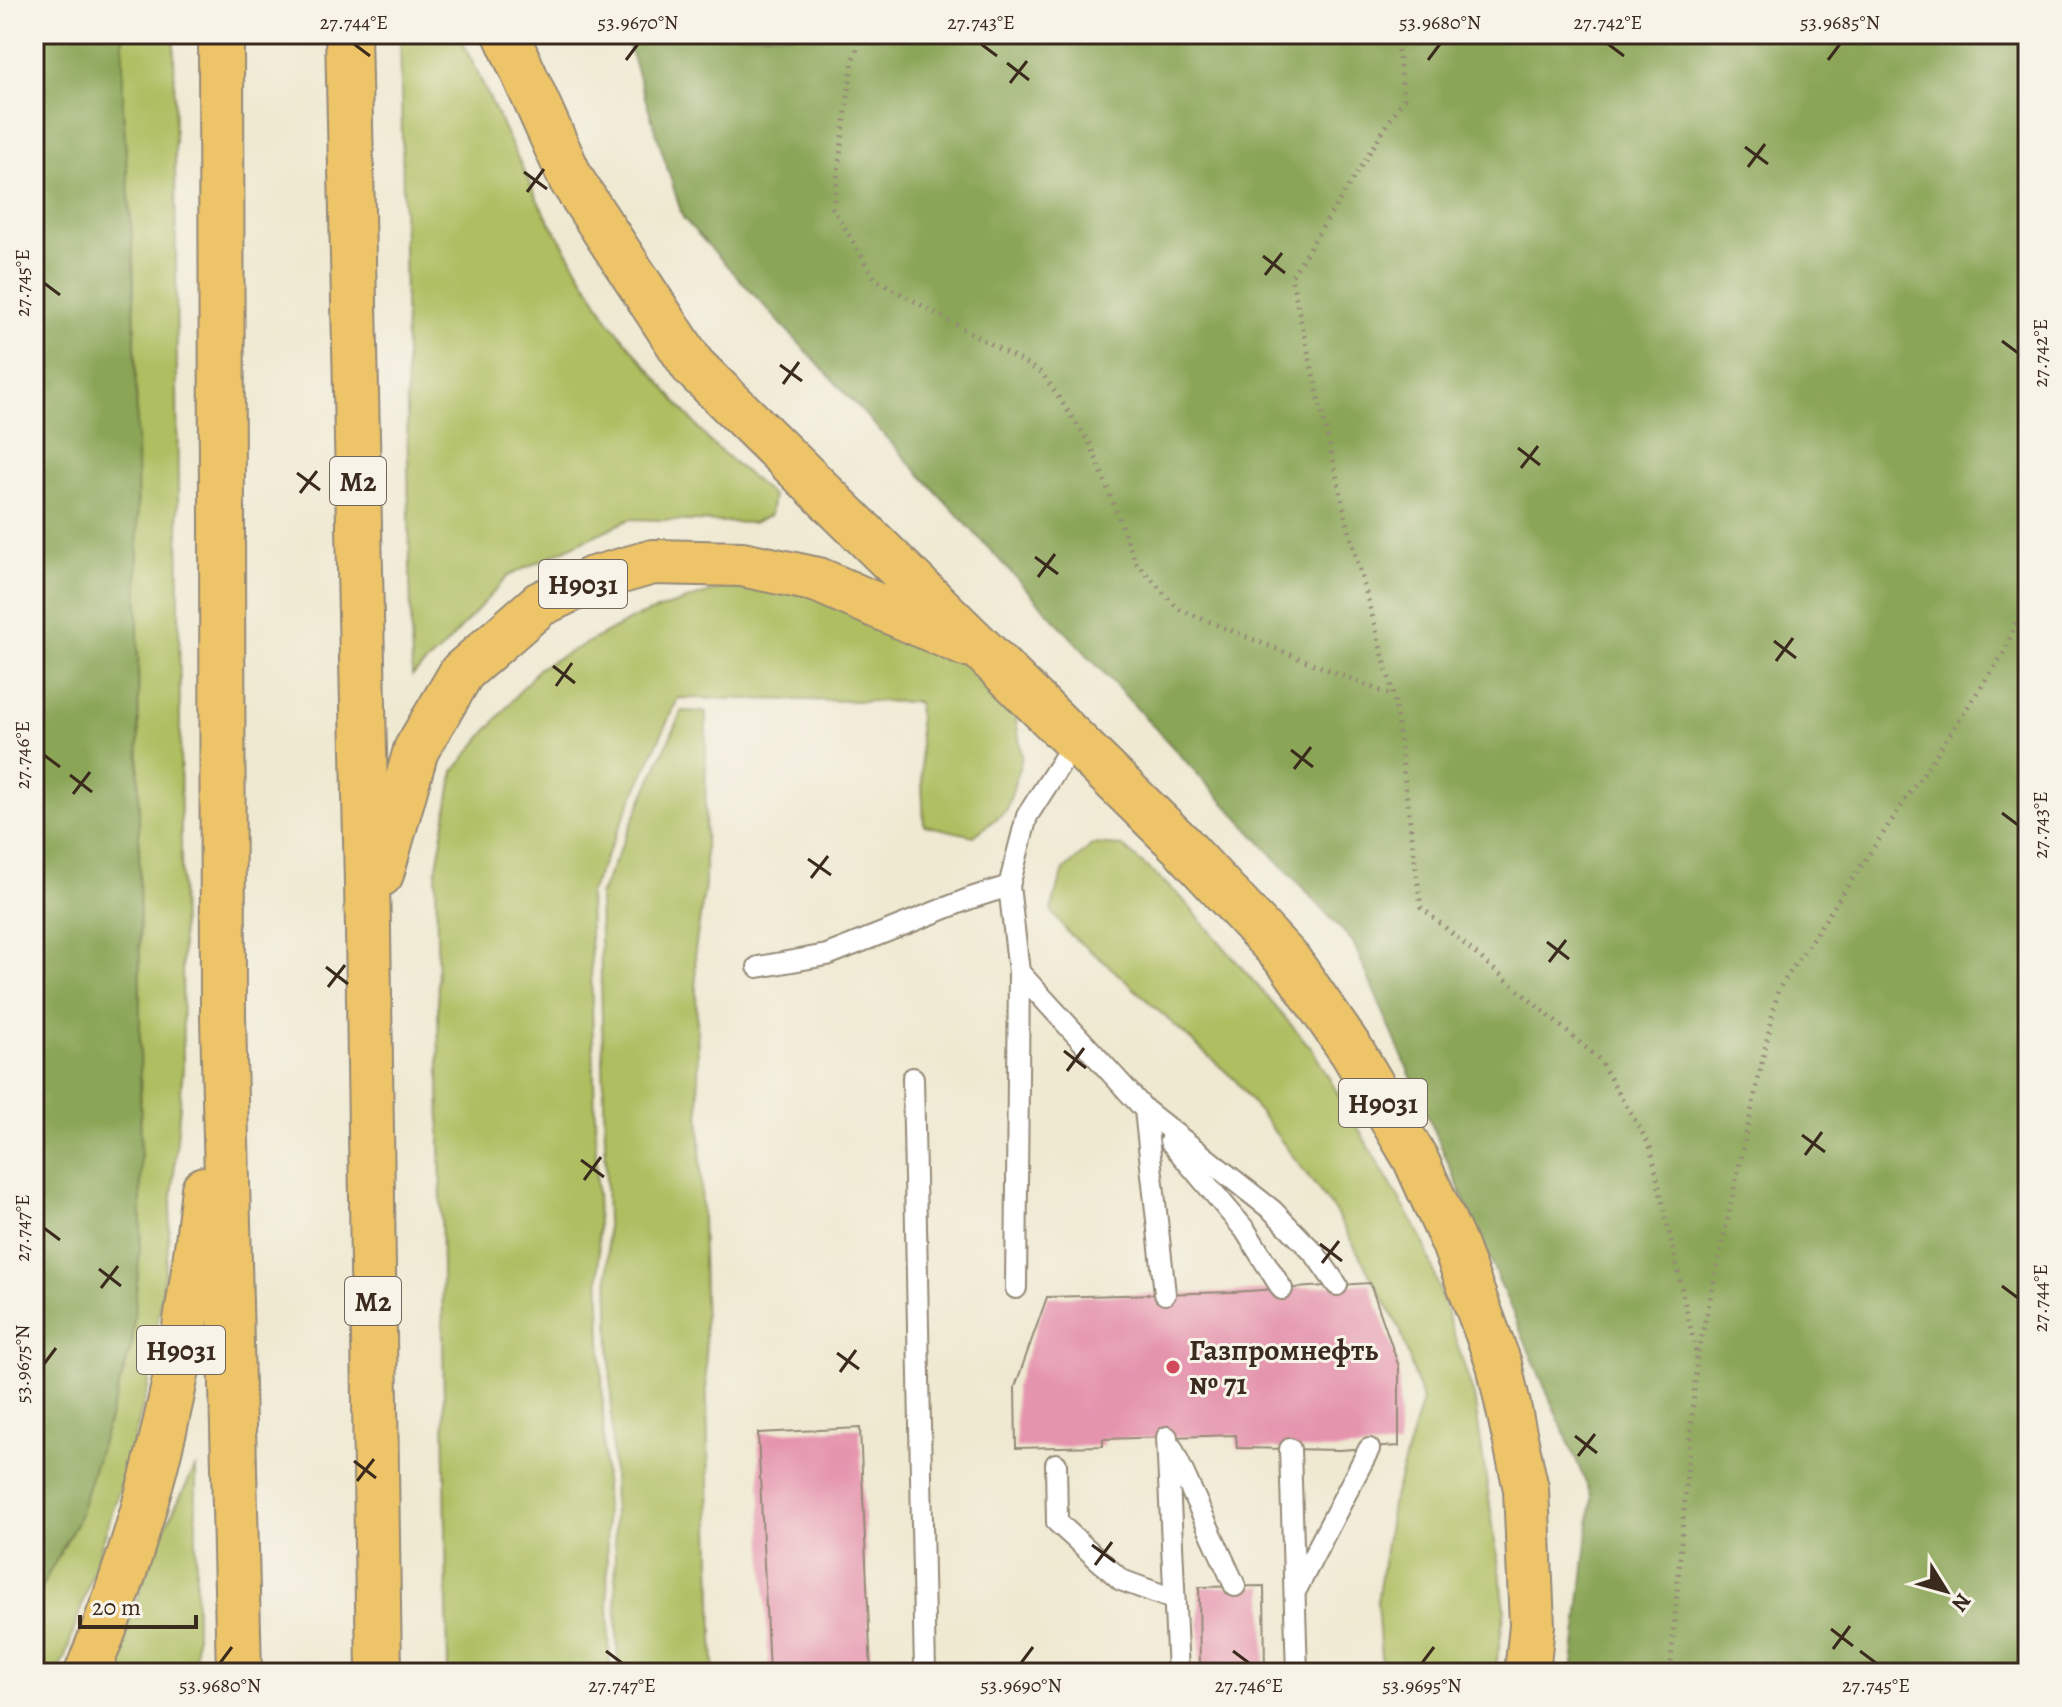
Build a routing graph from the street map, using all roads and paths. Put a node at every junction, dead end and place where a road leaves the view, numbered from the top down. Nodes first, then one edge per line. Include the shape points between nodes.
1 (221, 34) edge
2 (348, 34) edge
3 (506, 34) edge
4 (863, 34) edge
5 (1396, 34) edge
6 (2028, 592) edge
7 (990, 655) junction
8 (1394, 697) junction
9 (1075, 741) junction
10 (1009, 886) junction
11 (368, 929) junction
12 (758, 967) dead end
13 (1019, 972) junction
14 (223, 1016) junction
15 (913, 1078) dead end
16 (1145, 1110) junction
17 (1337, 1285) dead end
18 (1016, 1288) dead end
19 (1282, 1289) dead end
20 (1165, 1294) dead end
21 (1697, 1357) junction
22 (1290, 1449) dead end
23 (1369, 1449) dead end
24 (1056, 1464) dead end
25 (1235, 1586) dead end
26 (1295, 1594) junction
27 (1173, 1599) junction
28 (87, 1673) edge
29 (239, 1673) edge
30 (379, 1673) edge
31 (925, 1673) edge
32 (1178, 1673) edge
33 (1297, 1673) edge
34 (1527, 1673) edge
35 (1670, 1673) edge

1 - 14 highway
2 - 11 highway, М2
3 - 7 highway, Н9031 via 571,179 693,366
4 - 8 path via 853,59 833,208 875,279 1042,373 1091,445 1135,561 1178,609
5 - 8 path via 1404,98 1291,277
6 - 21 path via 2004,653 1778,990
7 - 9 highway, Н9031
7 - 11 highway, Н9031 via 818,580 742,564 653,562 593,579 540,604 462,672 416,750
8 - 21 path via 1421,907 1599,1059 1650,1146
9 - 10 lane via 1027,816
9 - 34 highway, Н9031 via 1289,961 1353,1053 1415,1158 1499,1364 1526,1489 1532,1625
10 - 12 lane via 827,955
10 - 13 lane
11 - 30 highway, М2
13 - 16 lane
13 - 18 lane
14 - 28 highway, Н9031 via 196,1269 171,1404 140,1517
14 - 29 highway
15 - 31 lane
16 - 17 lane via 1272,1210
16 - 19 lane via 1245,1230
16 - 20 lane
21 - 35 path
22 - 26 lane
23 - 26 lane
24 - 27 lane via 1057,1522 1121,1580
25 - 27 lane via 1167,1437
26 - 33 lane
27 - 32 lane

